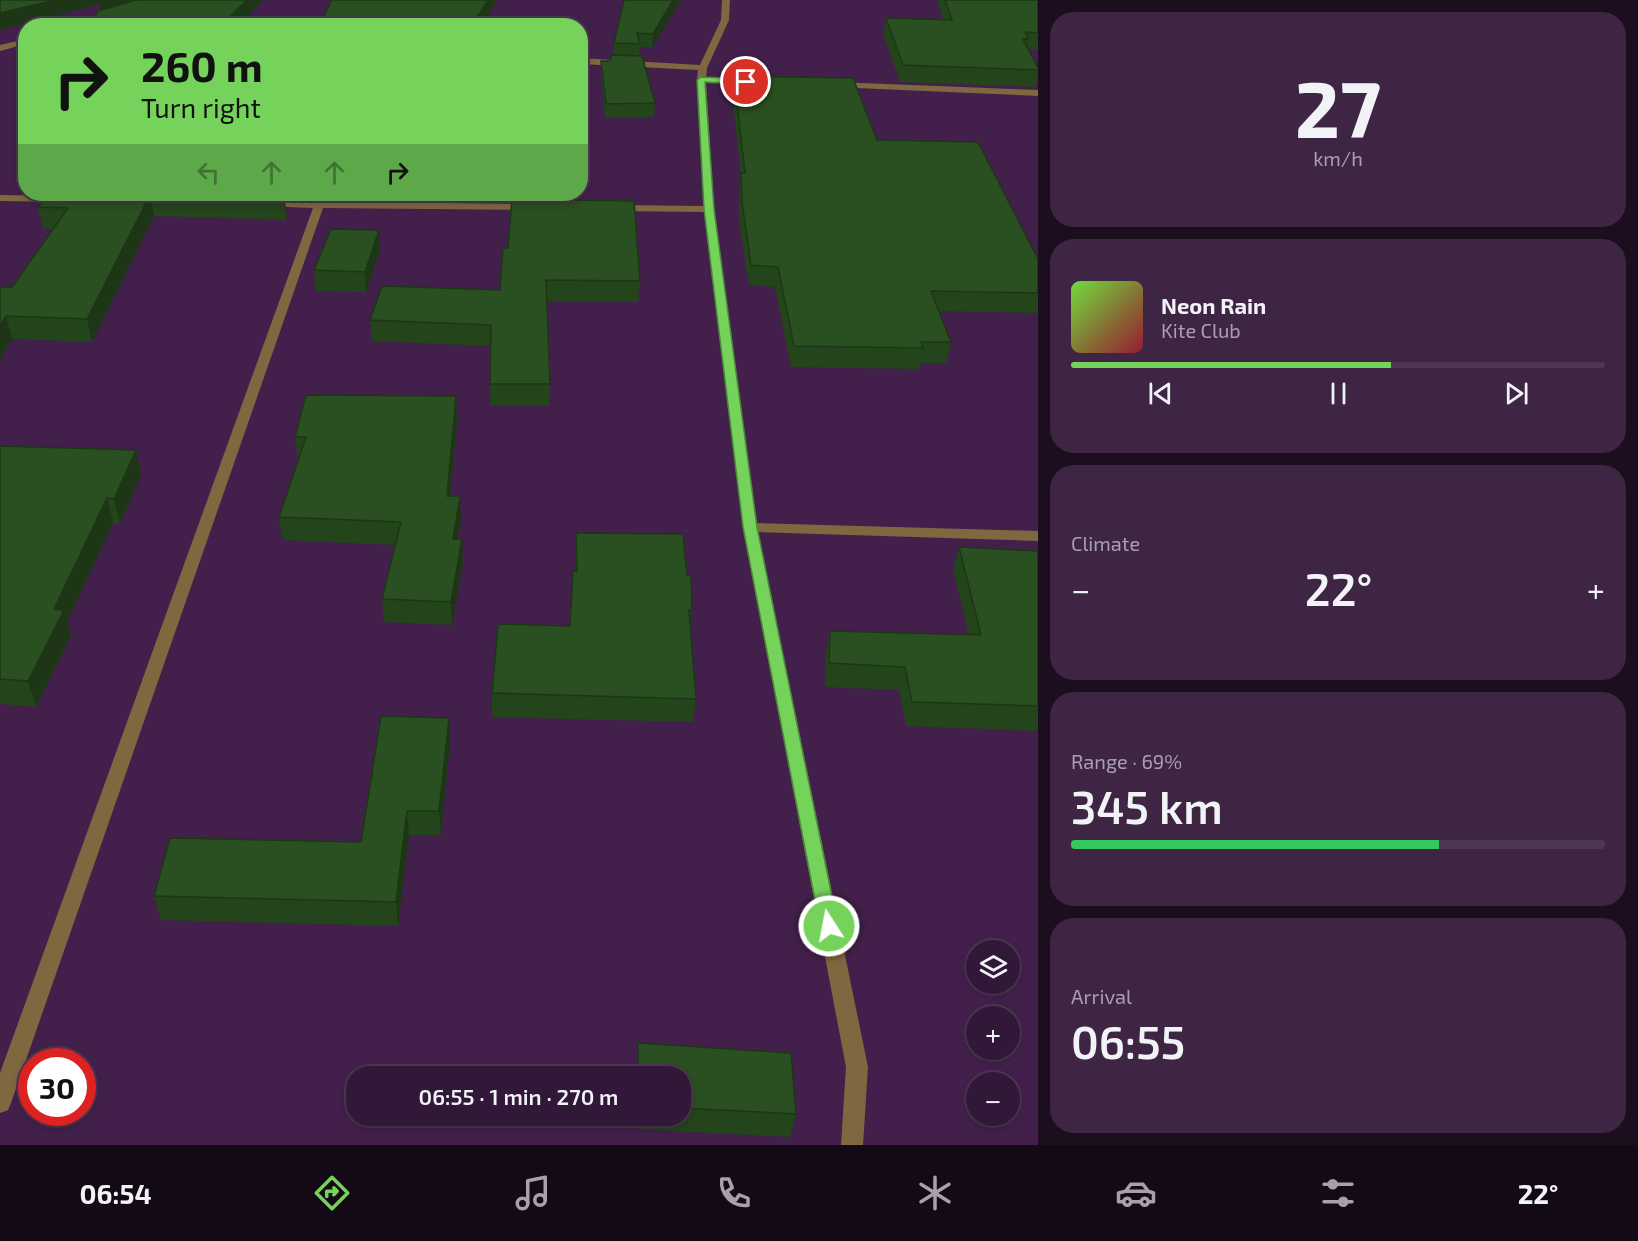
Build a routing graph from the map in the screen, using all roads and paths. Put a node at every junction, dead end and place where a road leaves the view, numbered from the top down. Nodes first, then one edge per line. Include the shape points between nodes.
1 (726, 0) edge
2 (125, 14) edge
3 (111, 18) edge
4 (18, 44) edge
5 (0, 50) edge
6 (18, 51) edge
7 (588, 62) edge
8 (702, 74) junction
9 (759, 82) edge
10 (829, 85) edge
11 (1038, 93) edge
12 (0, 198) edge
13 (18, 198) edge
14 (261, 203) edge
15 (319, 205) junction
16 (544, 207) edge
17 (603, 208) edge
18 (709, 209) junction
19 (750, 527) junction
20 (1038, 536) edge
21 (0, 1102) edge
22 (852, 1145) edge

1 - 8 street via 725,20
2 - 3 street
4 - 5 street
5 - 6 street
7 - 8 street
8 - 9 street
8 - 18 street
10 - 11 street
12 - 13 street
14 - 15 street
15 - 16 street
15 - 21 street
17 - 18 street
18 - 19 street
19 - 20 street
19 - 22 street via 857,1067

